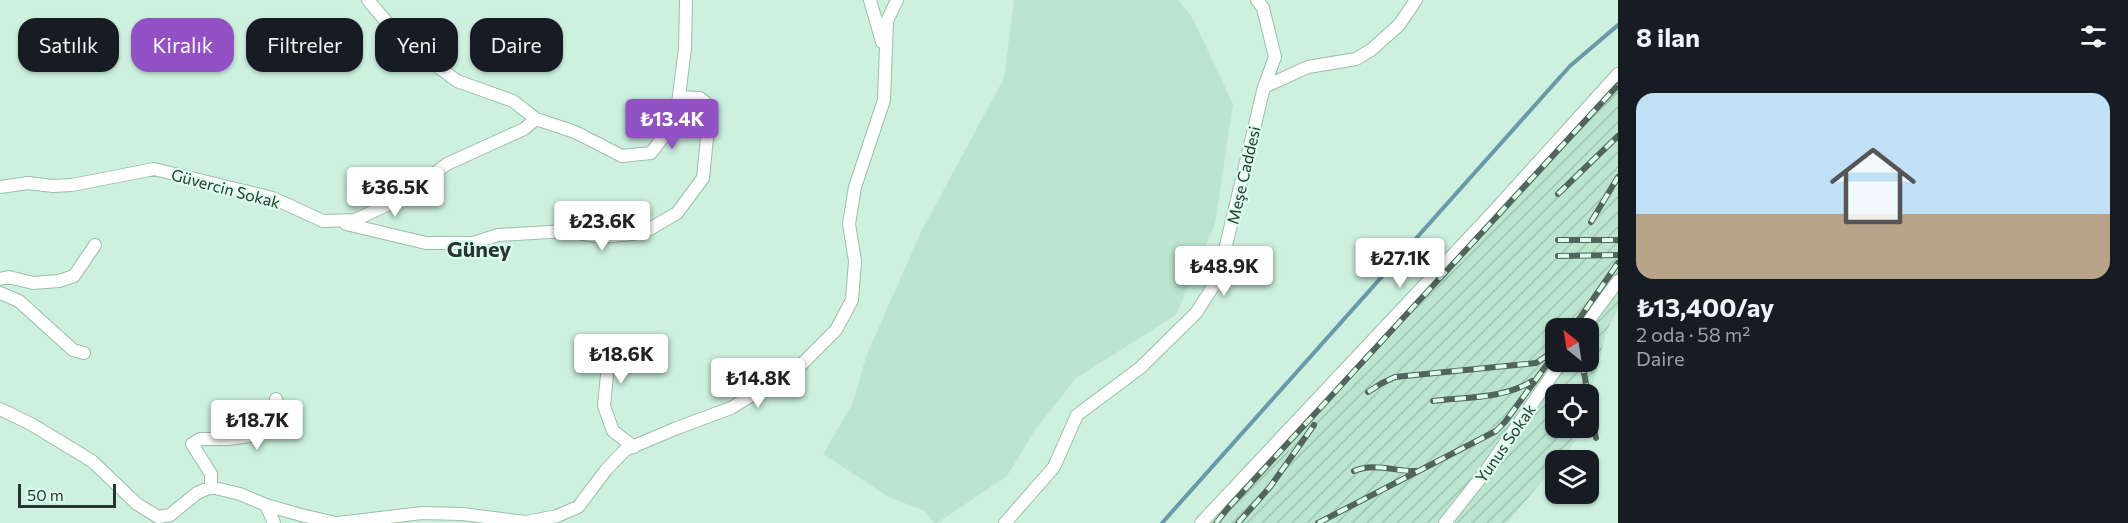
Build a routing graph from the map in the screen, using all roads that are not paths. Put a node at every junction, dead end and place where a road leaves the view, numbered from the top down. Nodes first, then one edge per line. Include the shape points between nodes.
1 (368, 0) edge
2 (686, 0) edge
3 (870, 0) edge
4 (897, 0) edge
5 (1257, 0) edge
6 (1416, 0) edge
7 (885, 55) junction
8 (1618, 74) edge
9 (1263, 87) junction
10 (679, 97) junction
11 (536, 119) junction
12 (0, 187) edge
13 (336, 221) junction
14 (95, 245) dead end
15 (0, 279) edge
16 (1618, 281) edge
17 (0, 293) edge
18 (1590, 318) edge
19 (84, 353) dead end
20 (590, 361) dead end
21 (1554, 372) edge
22 (276, 399) dead end
23 (0, 409) edge
24 (634, 447) junction
25 (211, 487) junction
26 (266, 505) junction
27 (420, 518) edge
28 (274, 523) edge
29 (337, 523) edge
30 (1005, 523) edge
31 (1201, 523) edge
32 (1445, 523) edge

1 - 11 street via 402,40 457,81 513,101
2 - 10 street
3 - 7 street
4 - 7 street via 887,21
5 - 9 street, Meşe Caddesi via 1263,8 1275,57
6 - 9 street via 1400,25 1356,59 1308,67
7 - 24 street via 884,100 855,187 849,224 855,261 852,300 836,330 801,364 732,408
8 - 31 street
9 - 30 street, Meşe Caddesi via 1218,279 1196,313 1140,368 1077,415 1054,467
10 - 11 street via 676,120 651,153 622,156 574,132
10 - 13 street via 700,98 706,103 703,178 677,213 648,230 601,237 567,231 498,235 473,243 426,243
11 - 13 street, Güvercin Sokak via 524,129 447,164 402,198 355,220
12 - 13 street, Güvercin Sokak via 28,183 72,185 154,169 273,198 323,221
14 - 15 street via 74,276 33,283 9,277
16 - 18 street
17 - 19 street via 19,301 73,350
20 - 24 street via 608,364 604,406 613,431
21 - 32 street, Yunus Sokak
22 - 25 street via 281,417 258,435 200,439 192,444 211,474
23 - 25 street via 92,461 137,504 158,517 170,515
24 - 27 street via 625,450 606,470 578,507 557,516 526,522 462,514
25 - 26 street
26 - 28 street
26 - 29 street
27 - 29 street

